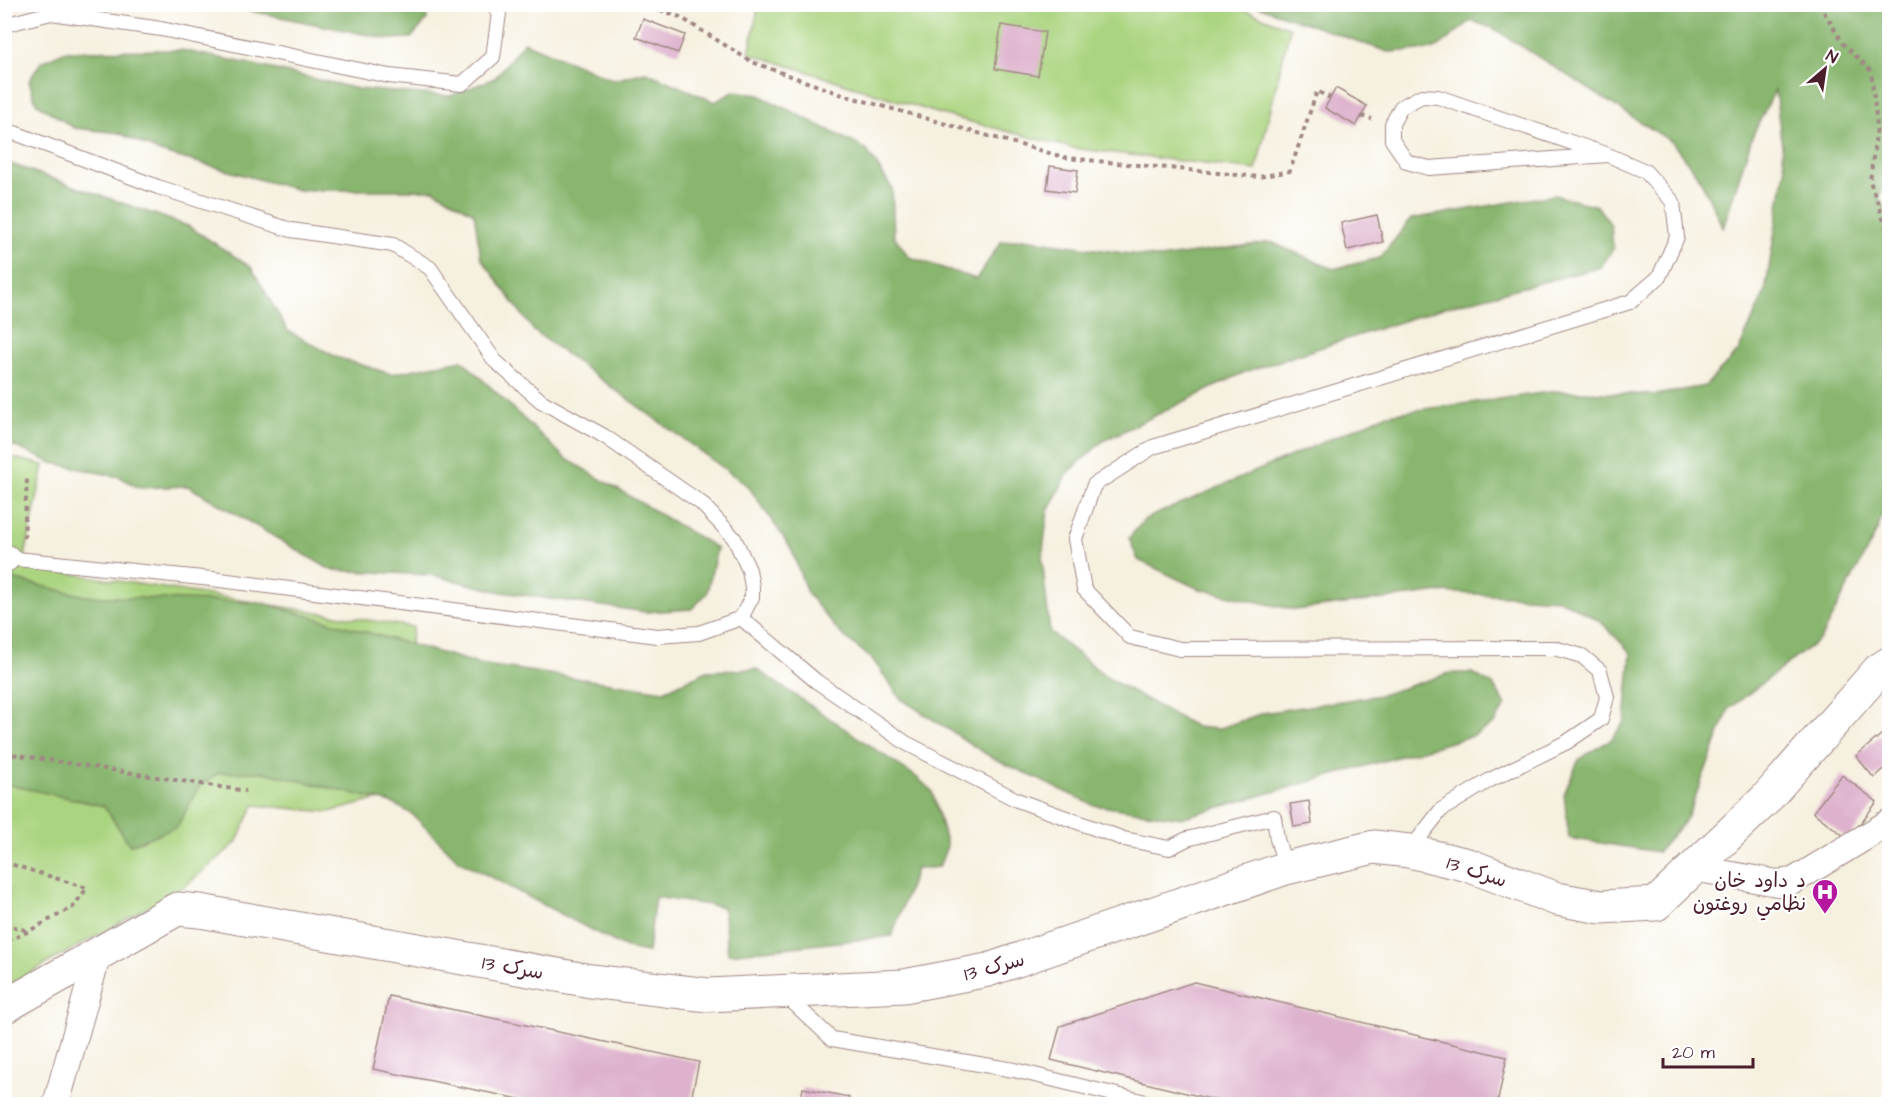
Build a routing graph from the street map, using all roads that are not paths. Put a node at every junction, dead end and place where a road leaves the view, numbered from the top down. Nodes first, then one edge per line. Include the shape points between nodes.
1 (492, 4) edge
2 (4, 25) edge
3 (4, 129) edge
4 (1608, 156) junction
5 (9, 551) edge
6 (741, 618) junction
7 (1890, 663) edge
8 (1890, 822) edge
9 (1409, 851) junction
10 (1286, 868) junction
11 (1693, 868) junction
12 (98, 954) junction
13 (782, 992) junction
14 (4, 1007) edge
15 (56, 1104) edge
16 (1154, 1104) edge

1 - 2 lane via 499,13 493,57 462,84 389,76 161,28 51,13
3 - 6 lane via 158,187 291,230 393,245 430,268 495,361 541,400 604,436 701,503 734,538 753,587
4 - 4 lane via 1429,168 1407,162 1392,140 1392,124 1401,107 1422,96 1438,97
4 - 9 lane via 1645,171 1673,202 1677,237 1659,278 1630,302 1153,447 1094,485 1075,539 1084,589 1130,637 1180,649 1554,648 1582,656 1600,671 1607,697 1601,719 1567,742 1490,780 1441,810
5 - 6 lane via 657,636 699,633
6 - 10 lane via 816,681 906,743 1017,800 1124,839 1169,848 1187,838 1274,817
7 - 11 street, سرک 13 via 1879,670 1765,800
8 - 11 street via 1793,881 1777,883
9 - 10 street, سرک 13 via 1374,847
9 - 11 street, سرک 13 via 1468,865 1557,899 1601,907 1656,904
10 - 13 street, سرک 13 via 988,970 904,986
12 - 13 street, سرک 13 via 177,909 591,981 708,995
12 - 14 street, سرک 13
12 - 15 street
13 - 16 lane via 832,1039 1014,1070

